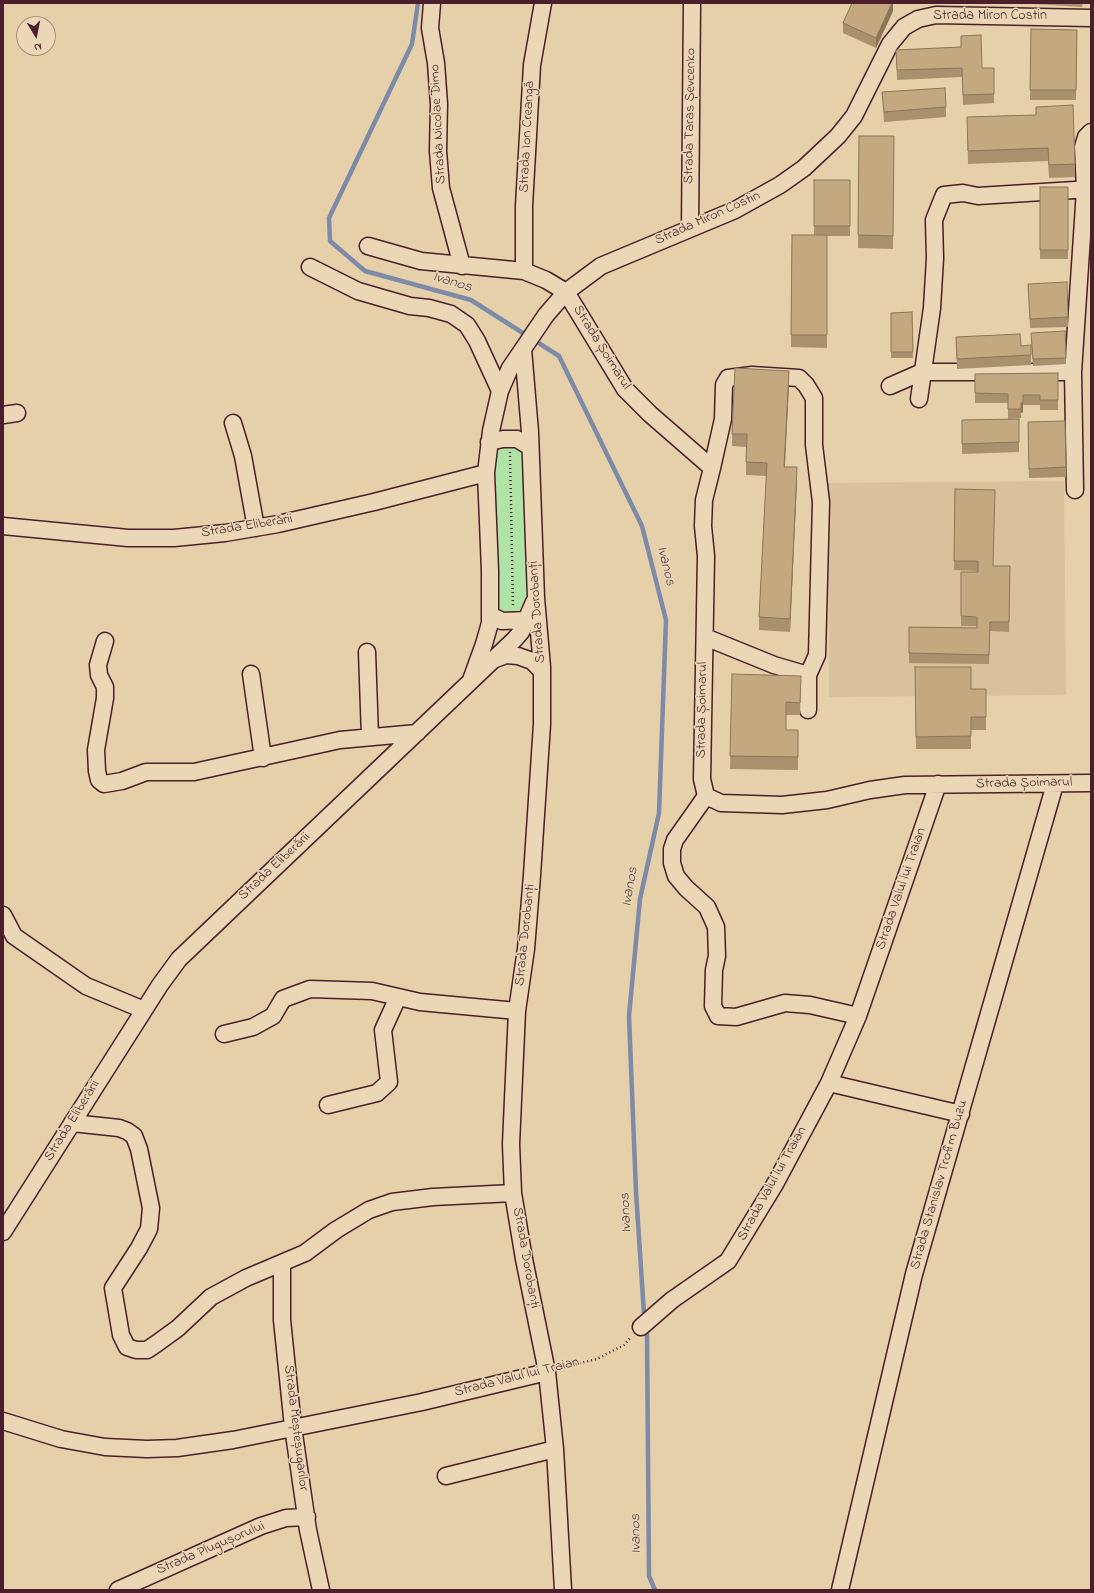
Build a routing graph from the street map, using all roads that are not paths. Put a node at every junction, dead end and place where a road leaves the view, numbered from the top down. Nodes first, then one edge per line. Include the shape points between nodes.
1 (432, 3) edge
2 (543, 3) edge
3 (692, 3) edge
4 (1091, 18) edge
5 (1091, 132) edge
6 (1088, 189) edge
7 (690, 228) junction
8 (368, 246) dead end
9 (462, 266) junction
10 (310, 268) dead end
11 (524, 271) junction
12 (566, 292) junction
13 (523, 349) junction
14 (922, 372) junction
15 (1073, 372) junction
16 (890, 386) dead end
17 (500, 391) junction
18 (919, 399) dead end
19 (233, 423) dead end
20 (489, 442) junction
21 (530, 447) junction
22 (712, 468) junction
23 (486, 473) junction
24 (1075, 490) dead end
25 (3, 526) edge
26 (256, 528) junction
27 (536, 598) junction
28 (490, 615) junction
29 (520, 617) junction
30 (705, 637) junction
31 (105, 641) dead end
32 (367, 652) dead end
33 (493, 660) junction
34 (542, 671) junction
35 (251, 674) dead end
36 (808, 675) junction
37 (471, 680) junction
38 (808, 710) dead end
39 (417, 733) junction
40 (370, 738) junction
41 (263, 758) junction
42 (1091, 783) edge
43 (938, 784) junction
44 (1055, 784) junction
45 (706, 796) junction
46 (3, 915) edge
47 (398, 997) junction
48 (144, 1010) junction
49 (517, 1011) junction
50 (858, 1016) junction
51 (224, 1034) dead end
52 (829, 1082) junction
53 (328, 1105) dead end
54 (961, 1114) junction
55 (72, 1123) junction
56 (513, 1193) junction
57 (3, 1232) edge
58 (282, 1264) junction
59 (641, 1327) road end
60 (547, 1372) junction
61 (3, 1421) edge
62 (293, 1427) junction
63 (555, 1449) junction
64 (446, 1476) dead end
65 (307, 1517) junction
66 (118, 1590) edge
67 (321, 1590) edge
68 (563, 1590) edge
69 (840, 1590) edge

1 - 9 street, Strada Nicolae Dimo via 430,28 439,104 438,151 441,188
2 - 11 street, Strada Ion Creangă via 532,65 524,206
3 - 7 street, Strada Taras Șevcenko
4 - 7 street, Strada Miron Costin via 936,15 908,24 890,44 854,116 838,136 804,168 780,185 735,210
5 - 6 street via 1082,147
6 - 14 street via 978,196 963,193 944,195 934,220 932,308
6 - 15 street
7 - 12 street, Strada Miron Costin via 601,266
8 - 9 street via 421,261
9 - 11 street
10 - 17 street via 358,292 451,314 466,325 477,341
11 - 12 street
12 - 13 street via 546,315
12 - 22 street, Strada Șoimarul via 625,389
13 - 17 street, Strada Eliberării via 510,368
13 - 21 street, Strada Dorobanți
14 - 15 street
14 - 16 street
14 - 18 street
15 - 24 street
17 - 20 street, Strada Eliberării
19 - 26 street via 243,456
20 - 21 street via 517,439
20 - 23 street, Strada Eliberării
21 - 27 street, Strada Dorobanți
22 - 30 street, Strada Șoimarul via 704,500
22 - 36 street via 723,419 724,385 728,378 799,378 806,385 814,398 814,445 821,502 817,655
23 - 26 street, Strada Eliberării via 374,502
23 - 28 street, Strada Eliberării
25 - 26 street, Strada Eliberării via 128,538 174,538
27 - 29 street, Strada Eliberării
27 - 34 street, Strada Dorobanți
28 - 29 street via 502,622 513,622
28 - 37 street, Strada Eliberării via 484,644
29 - 33 street, Strada Eliberării via 521,632
30 - 36 street via 774,665
30 - 45 street, Strada Șoimarul via 702,779
31 - 41 street via 98,665 98,675 105,688 105,698 96,750 96,771 99,780 104,784 122,781 146,772 194,772
32 - 40 street
33 - 34 street via 518,656 532,661
33 - 37 street, Strada Eliberării
34 - 49 street, Strada Dorobanți via 536,831 526,949
35 - 41 street
36 - 38 street
37 - 39 street, Strada Eliberării
39 - 40 street
39 - 48 street, Strada Eliberării via 185,954
40 - 41 street via 340,740
42 - 44 street, Strada Șoimarul
43 - 44 street, Strada Șoimarul
43 - 45 street, Strada Șoimarul via 905,785 827,800 782,805 721,803
43 - 50 street, Strada Valul lui Traian
44 - 54 street, Strada Stanislav Trofim Buzu
45 - 50 street via 675,840 672,863 680,880 707,907 716,927 717,956 713,1006 718,1016 736,1017 785,1003 810,1005
46 - 48 street via 14,936 86,986
47 - 49 street via 420,1002
47 - 51 street via 372,991 310,989 283,999 273,1016 253,1027
47 - 53 street via 383,1030 389,1082 378,1093
48 - 55 street, Strada Eliberării
49 - 56 street, Strada Dorobanți via 511,1144
50 - 52 street, Strada Valul lui Traian
52 - 54 street
52 - 59 street, Strada Valul lui Traian via 775,1184 728,1261 672,1300
54 - 69 street, Strada Stanislav Trofim Buzu via 914,1274
55 - 57 street, Strada Eliberării
55 - 58 street via 127,1130 134,1136 139,1149 151,1208 149,1229 113,1288 121,1335 127,1347 147,1350 178,1328 211,1297 246,1278
56 - 58 street via 392,1202 369,1210 305,1253
56 - 60 street, Strada Dorobanți
58 - 62 street, Strada Meșteșugarilor via 282,1320
60 - 62 street, Strada Valul lui Traian via 422,1402
60 - 63 street, Strada Dorobanți
61 - 62 street, Strada Valul lui Traian via 61,1439 147,1449 177,1448 232,1440
62 - 65 street, Strada Meșteșugarilor
63 - 64 street
63 - 68 street, Strada Dorobanți
65 - 66 street, Strada Plugușorului via 286,1518 261,1526
65 - 67 street, Strada Meșteșugarilor

